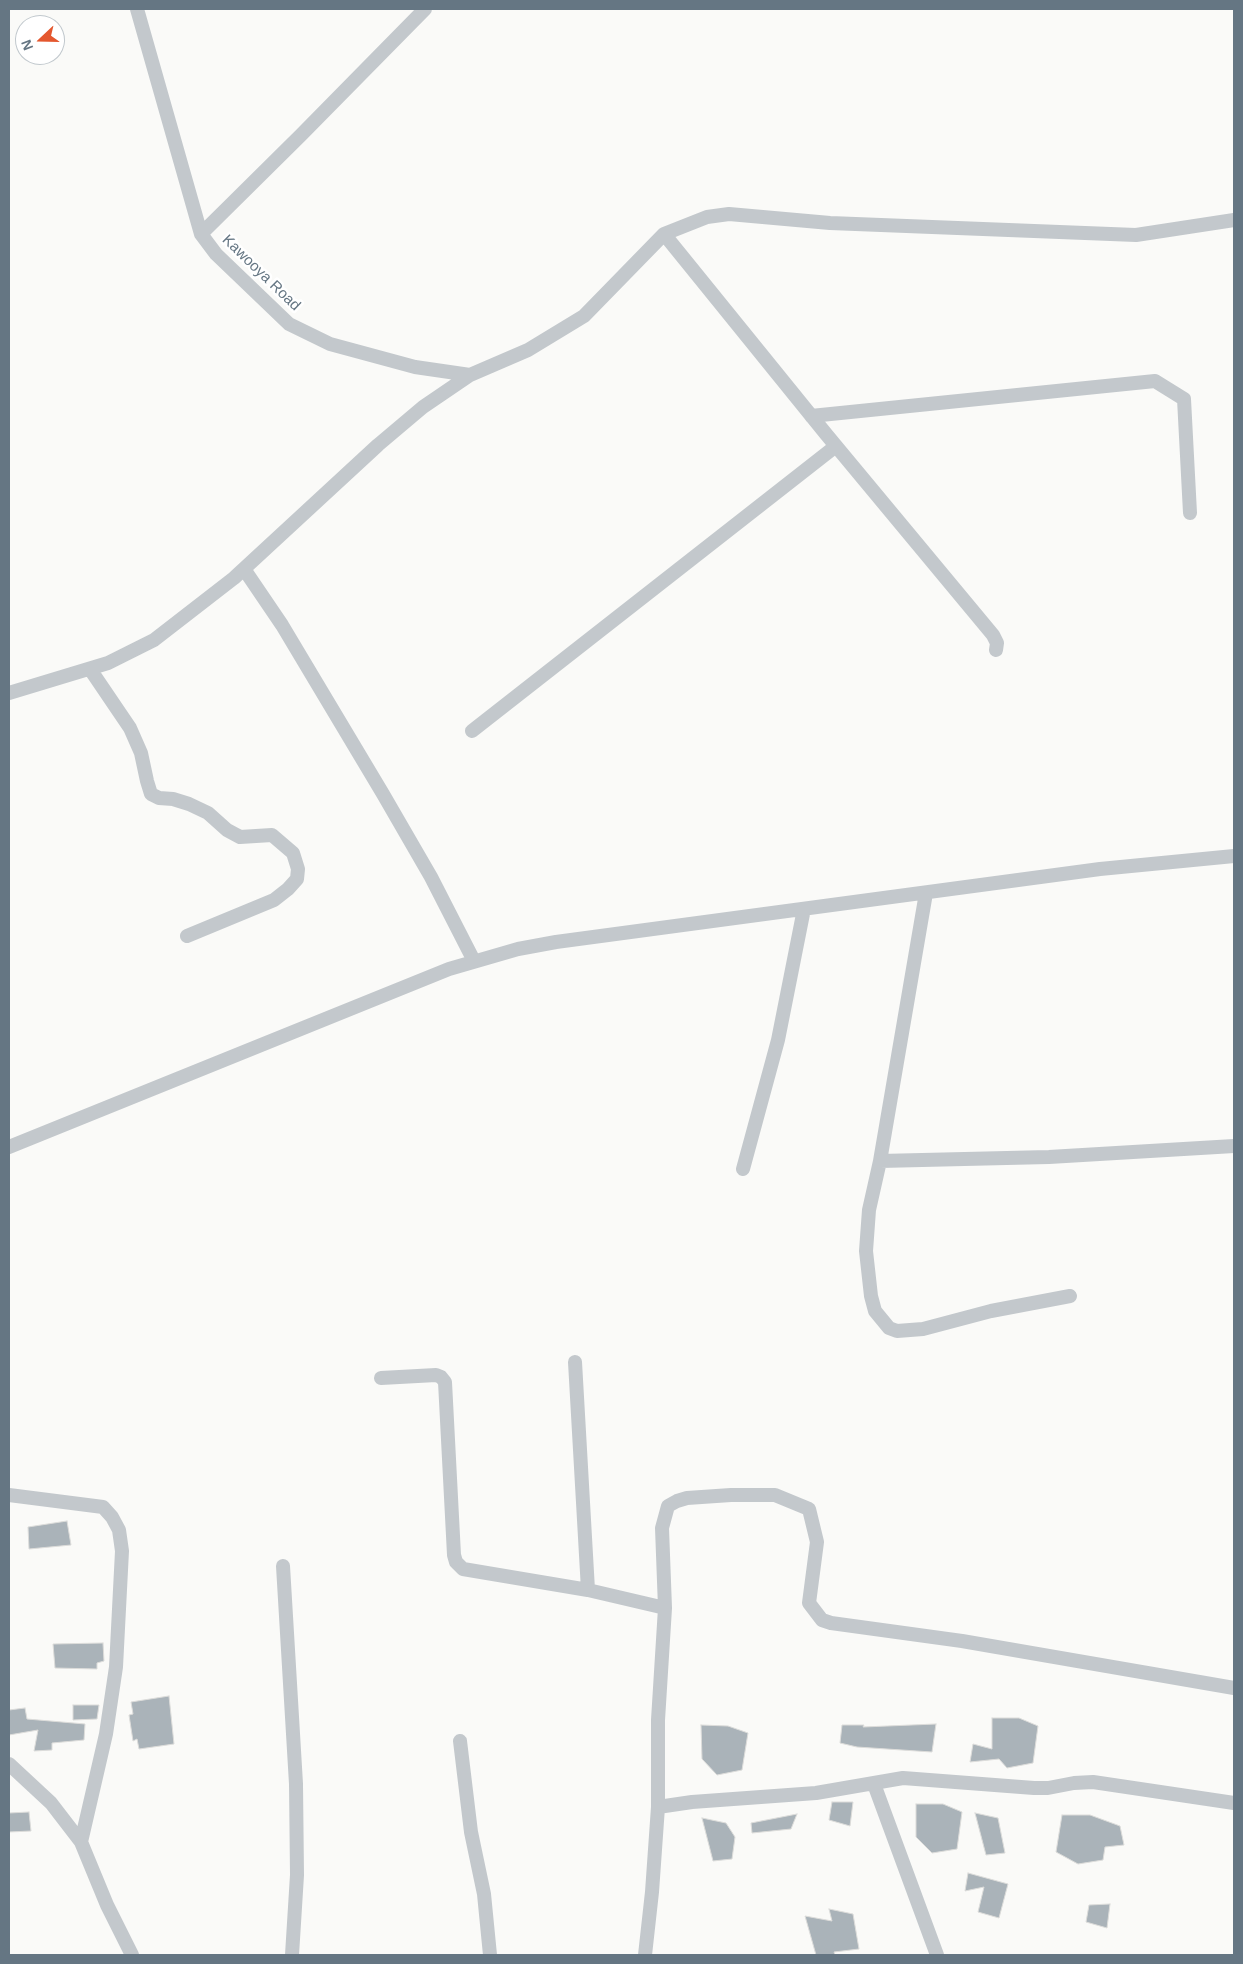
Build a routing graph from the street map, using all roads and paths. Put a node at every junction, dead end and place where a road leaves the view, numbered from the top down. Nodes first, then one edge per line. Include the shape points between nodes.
1 (137, 9) edge
2 (425, 9) edge
3 (1234, 220) edge
4 (201, 234) junction
5 (664, 234) junction
6 (470, 375) junction
7 (811, 416) junction
8 (836, 446) junction
9 (1190, 513) dead end
10 (244, 568) junction
11 (996, 650) dead end
12 (90, 669) junction
13 (9, 693) edge
14 (472, 731) dead end
15 (1234, 856) edge
16 (926, 892) junction
17 (804, 909) junction
18 (187, 936) dead end
19 (474, 961) junction
20 (9, 1146) edge
21 (1234, 1146) edge
22 (880, 1161) junction
23 (743, 1169) dead end
24 (1070, 1296) dead end
25 (575, 1362) dead end
26 (381, 1378) dead end
27 (9, 1495) edge
28 (282, 1566) dead end
29 (588, 1590) junction
30 (665, 1608) junction
31 (1234, 1688) edge
32 (460, 1741) dead end
33 (9, 1764) edge
34 (874, 1784) junction
35 (1234, 1803) edge
36 (658, 1807) junction
37 (81, 1842) junction
38 (132, 1955) edge
39 (292, 1955) edge
40 (490, 1955) edge
41 (645, 1955) edge
42 (937, 1955) edge

1 - 4 street, Kawooya Road
2 - 4 street
3 - 5 street via 1136,235 830,224 728,214 708,217
4 - 6 street, Kawooya Road via 216,254 290,324 330,344 415,367
5 - 6 street via 584,316 528,350
5 - 7 street
6 - 10 street via 423,407 378,445
7 - 8 street
7 - 9 street via 1155,381 1184,399
8 - 11 street via 993,635
8 - 14 street
10 - 12 street via 154,640
10 - 19 street via 282,625 388,803
12 - 13 street
12 - 18 street via 130,728 141,753 151,794 159,798 173,798 208,813 240,837 272,835 293,854 298,879 274,900
15 - 16 street via 1100,869
16 - 17 street
16 - 22 street
17 - 19 street via 556,942
17 - 23 street via 778,1040
19 - 20 street
21 - 22 street via 1049,1157
22 - 24 street via 869,1210 866,1251 875,1311 889,1328 896,1331 923,1329 991,1311
25 - 29 street
26 - 29 street via 436,1375 445,1382 456,1562 464,1569
27 - 37 street via 103,1507 119,1530 122,1551 116,1667 106,1734
28 - 39 street via 296,1784 297,1874
29 - 30 street
30 - 31 street via 662,1534 668,1506 687,1498 775,1495 809,1509 817,1542 809,1603 822,1620
30 - 36 street via 658,1720
32 - 40 street via 471,1832 484,1894
33 - 37 street via 51,1802
34 - 35 street via 903,1778 1048,1788 1093,1782
34 - 36 street via 816,1793
34 - 42 street
36 - 41 street
37 - 38 street via 106,1905

